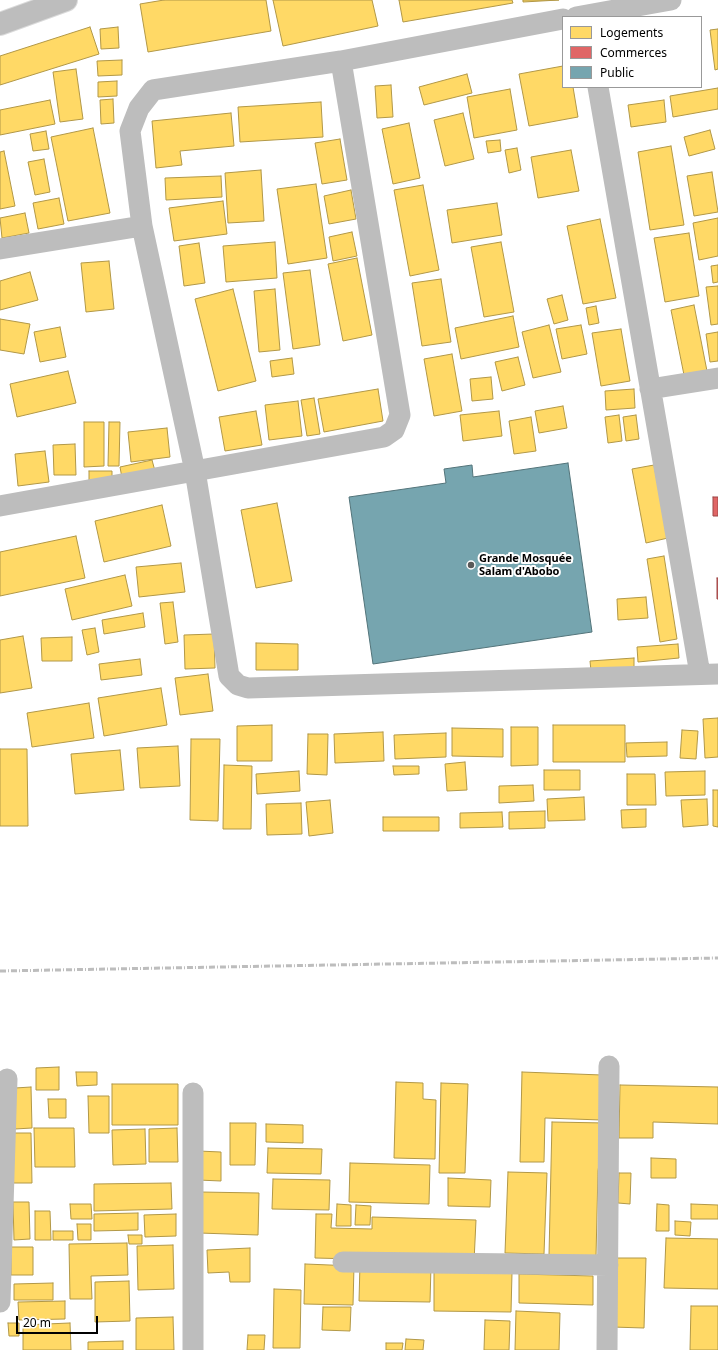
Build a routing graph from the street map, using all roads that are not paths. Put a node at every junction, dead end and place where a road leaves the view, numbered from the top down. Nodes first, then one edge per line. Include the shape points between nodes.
1 (66, 0) edge
2 (671, 0) edge
3 (583, 16) edge
4 (562, 20) edge
5 (0, 24) edge
6 (341, 60) junction
7 (598, 88) edge
8 (142, 226) junction
9 (0, 249) edge
10 (718, 378) edge
11 (650, 389) junction
12 (195, 471) junction
13 (0, 506) edge
14 (709, 674) edge
15 (609, 1066) dead end
16 (7, 1080) dead end
17 (193, 1093) dead end
18 (343, 1262) dead end
19 (608, 1265) junction
20 (0, 1302) edge
21 (193, 1350) edge
22 (607, 1350) edge

1 - 5 main road
2 - 3 street
4 - 6 street
6 - 8 street via 153,90 139,108 130,132
6 - 12 street via 400,415 394,430 384,437
7 - 11 street
8 - 9 street
8 - 12 street
10 - 11 street
11 - 14 street
12 - 13 street
12 - 14 street via 229,676 238,685 248,688
15 - 19 street
16 - 20 street
17 - 21 street
18 - 19 street
19 - 22 street

